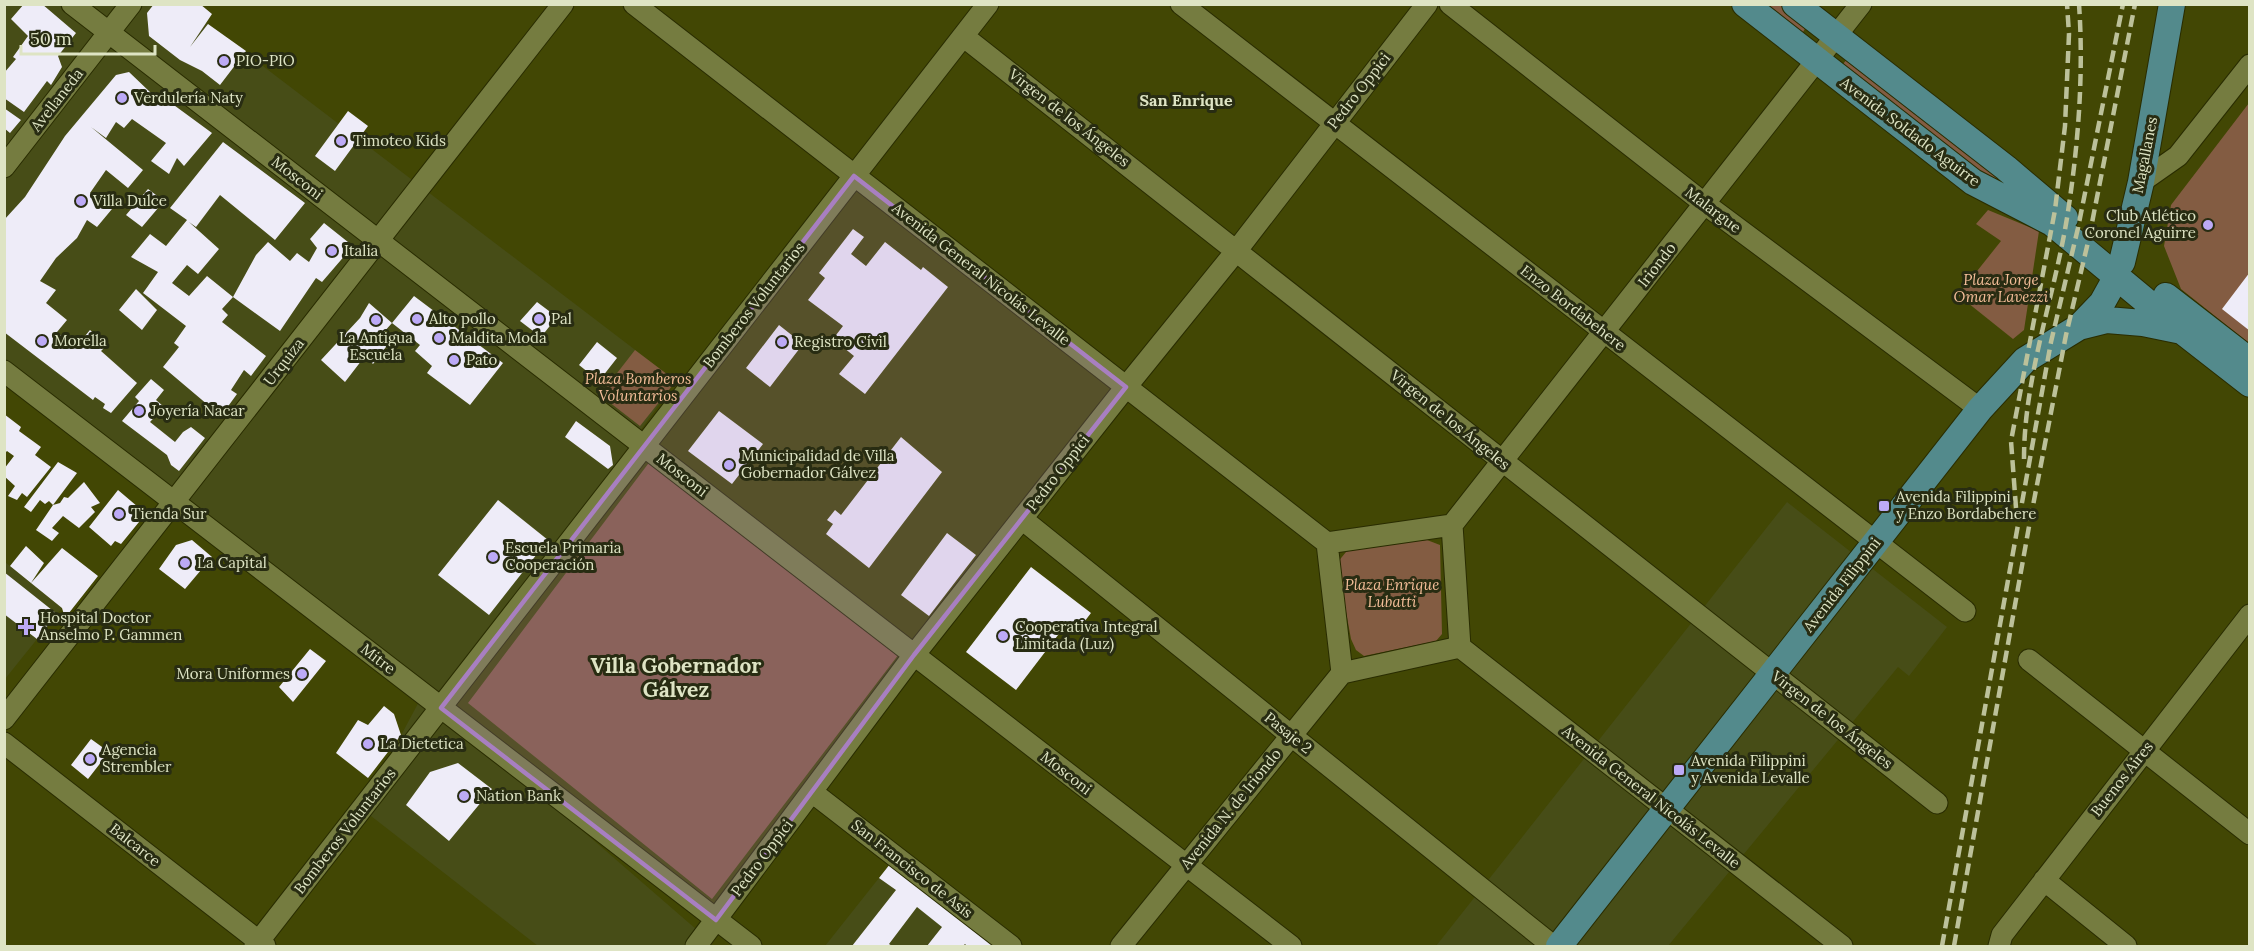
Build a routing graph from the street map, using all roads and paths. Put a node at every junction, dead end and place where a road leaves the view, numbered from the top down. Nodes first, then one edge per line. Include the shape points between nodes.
1 (72, 4) edge
2 (131, 4) edge
3 (563, 4) edge
4 (634, 4) edge
5 (988, 4) edge
6 (1181, 4) edge
7 (1427, 4) edge
8 (1450, 4) edge
9 (1745, 4) edge
10 (1795, 4) edge
11 (1861, 4) edge
12 (2172, 4) edge
13 (109, 33) junction
14 (963, 36) junction
15 (1836, 37) junction
16 (1818, 61) junction
17 (2250, 65) edge
18 (1334, 123) junction
19 (4, 166) edge
20 (854, 176) junction
21 (2141, 182) junction
22 (1705, 204) junction
23 (378, 241) junction
24 (1238, 250) junction
25 (2120, 269) junction
26 (2079, 327) junction
27 (1604, 332) junction
28 (2182, 332) junction
29 (2250, 361) edge
30 (4, 372) edge
31 (2250, 384) edge
32 (1126, 387) junction
33 (1980, 409) junction
34 (644, 446) junction
35 (1502, 461) junction
36 (174, 502) junction
37 (1022, 519) junction
38 (1452, 525) junction
39 (1875, 542) junction
40 (1328, 543) junction
41 (1965, 611) dead end
42 (2250, 615) edge
43 (1460, 647) junction
44 (914, 655) junction
45 (2029, 660) dead end
46 (1342, 673) junction
47 (1773, 674) junction
48 (441, 708) junction
49 (4, 719) edge
50 (1291, 735) junction
51 (4, 743) edge
52 (2144, 751) junction
53 (812, 792) junction
54 (1937, 803) dead end
55 (1666, 810) junction
56 (2250, 834) edge
57 (1185, 865) junction
58 (2044, 880) junction
59 (716, 920) junction
60 (260, 945) edge
61 (696, 946) edge
62 (751, 946) edge
63 (1011, 946) edge
64 (1121, 946) edge
65 (1291, 946) edge
66 (1553, 946) edge
67 (1559, 946) edge
68 (1842, 946) edge
69 (1999, 946) edge
70 (2126, 946) edge

1 - 13 street, Mosconi
2 - 13 street, Avellaneda
3 - 23 street, Urquiza
4 - 20 street, Avenida General Nicolás Levalle
5 - 14 street, Bomberos Voluntarios
6 - 18 street, Enzo Bordabehere
7 - 18 street, Pedro Oppici
8 - 22 street, Malargue
9 - 16 main road, Avenida Soldado Aguirre
10 - 15 main road, Avenida Soldado Aguirre
11 - 15 street, Iriondo
12 - 21 main road, Magallanes
13 - 19 street, Avellaneda
13 - 23 street, Mosconi
14 - 20 street, Bomberos Voluntarios
14 - 24 street, Virgen de los Ángeles
15 - 16 street, Iriondo
15 - 25 main road, Avenida Soldado Aguirre
16 - 22 street, Iriondo
16 - 25 main road, Avenida Soldado Aguirre via 1973,182 2052,223
17 - 21 street via 2178,156
18 - 24 street, Pedro Oppici
18 - 27 street, Enzo Bordabehere
20 - 32 street, Avenida General Nicolás Levalle
20 - 34 street, Bomberos Voluntarios
21 - 25 main road, Magallanes
22 - 27 street, Iriondo
22 - 33 street, Malargue
23 - 34 street, Mosconi
23 - 36 street, Urquiza
24 - 32 street, Pedro Oppici
24 - 35 street, Virgen de los Ángeles
25 - 26 main road, Magallanes via 2102,303
25 - 28 main road, Avenida Soldado Aguirre
25 - 29 main road, Avenida Soldado Aguirre
26 - 28 main road, Avenida Filippini via 2107,320
26 - 33 main road, Avenida Filippini via 2025,360
27 - 35 street, Iriondo
27 - 39 street, Enzo Bordabehere
28 - 31 main road, Avenida Soldado Aguirre
30 - 36 street, Mitre
32 - 37 street, Pedro Oppici
32 - 40 street, Avenida General Nicolás Levalle
33 - 39 main road, Avenida Filippini
34 - 44 street, Mosconi
34 - 48 street, Bomberos Voluntarios
35 - 38 street, Iriondo
35 - 47 street, Virgen de los Ángeles
36 - 48 street, Mitre
36 - 49 street, Urquiza
37 - 44 street, Pedro Oppici
37 - 50 street, Pasaje 2
38 - 40 street
38 - 43 street
39 - 41 street, Enzo Bordabehere
39 - 47 main road, Avenida Filippini
40 - 46 street
42 - 52 street, Buenos Aires
43 - 46 street
43 - 55 street, Avenida General Nicolás Levalle
44 - 53 street, Pedro Oppici
44 - 57 street, Mosconi
45 - 52 street
46 - 50 street, Avenida N. de Iriondo
47 - 54 street, Virgen de los Ángeles
47 - 55 main road, Avenida Filippini
48 - 59 street, Mitre
48 - 60 street, Bomberos Voluntarios
50 - 57 street, Avenida N. de Iriondo
50 - 66 street, Pasaje 2
51 - 60 street, Balcarce
52 - 56 street
52 - 58 street, Buenos Aires
53 - 59 street, Pedro Oppici
53 - 63 street, San Francisco de Asis
55 - 67 main road, Avenida Filippini
55 - 68 street, Avenida General Nicolás Levalle
57 - 64 street, Avenida N. de Iriondo
57 - 65 street, Mosconi
58 - 69 street, Buenos Aires via 2002,935
58 - 70 street
59 - 61 street, Pedro Oppici
59 - 62 street, Mitre

